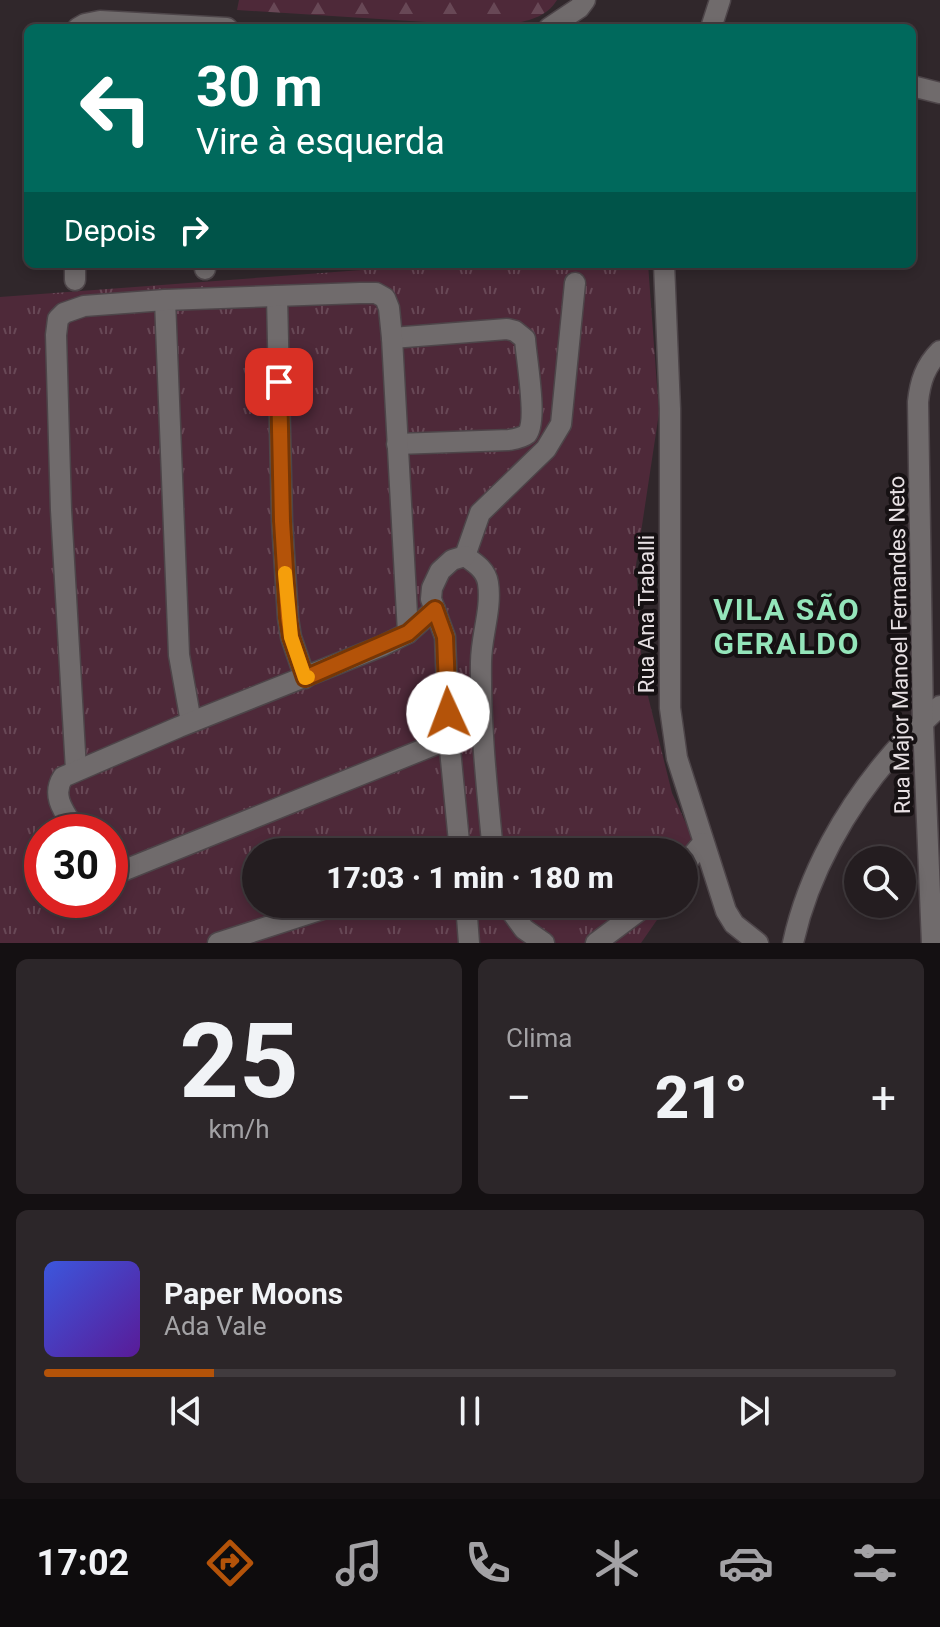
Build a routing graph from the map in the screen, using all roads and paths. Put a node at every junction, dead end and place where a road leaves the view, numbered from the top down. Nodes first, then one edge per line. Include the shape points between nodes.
1 (585, 0) edge
2 (720, 0) edge
3 (85, 24) edge
4 (150, 24) edge
5 (555, 24) edge
6 (712, 24) edge
7 (916, 87) edge
8 (940, 93) edge
9 (664, 268) edge
10 (575, 283) dead end
11 (277, 296) junction
12 (165, 300) junction
13 (392, 338) junction
14 (940, 351) edge
15 (397, 444) junction
16 (465, 556) junction
17 (435, 609) junction
18 (408, 633) junction
19 (305, 678) junction
20 (940, 706) edge
21 (191, 722) junction
22 (923, 723) junction
23 (449, 739) junction
24 (76, 770) junction
25 (68, 814) edge
26 (459, 838) edge
27 (492, 838) edge
28 (703, 843) junction
29 (698, 849) edge
30 (128, 869) edge
31 (295, 918) edge
32 (467, 918) edge
33 (516, 918) edge
34 (629, 918) edge
35 (218, 943) edge
36 (469, 943) edge
37 (544, 943) edge
38 (596, 943) edge
39 (758, 943) edge
40 (793, 943) edge
41 (932, 943) edge

1 - 5 street
2 - 6 street
3 - 4 street
7 - 8 street
9 - 28 street, Rua Ana Traballi via 670,708 677,758
10 - 16 street via 561,424 546,449 480,513
11 - 12 street
11 - 13 street via 381,295 389,308
11 - 19 street via 288,618
12 - 21 street via 179,655
12 - 24 street via 75,308 56,325
13 - 15 street
13 - 15 street via 515,331 525,339 531,409 530,428 521,438
14 - 22 street, Rua Major Manoel Fernandes Neto via 920,382 918,402
15 - 18 street
16 - 17 street via 452,560 434,579
16 - 27 street via 488,580 481,696
17 - 18 street
17 - 23 street via 445,637
18 - 19 street
19 - 21 street
20 - 22 street
21 - 24 street
22 - 40 street via 875,775 827,849 799,912
22 - 41 street, Rua Major Manoel Fernandes Neto
23 - 26 street
23 - 30 street
24 - 25 street via 63,777 56,792
28 - 29 street
28 - 39 street, Rua Ana Traballi via 726,911
31 - 35 street
32 - 36 street
33 - 37 street
34 - 38 street

